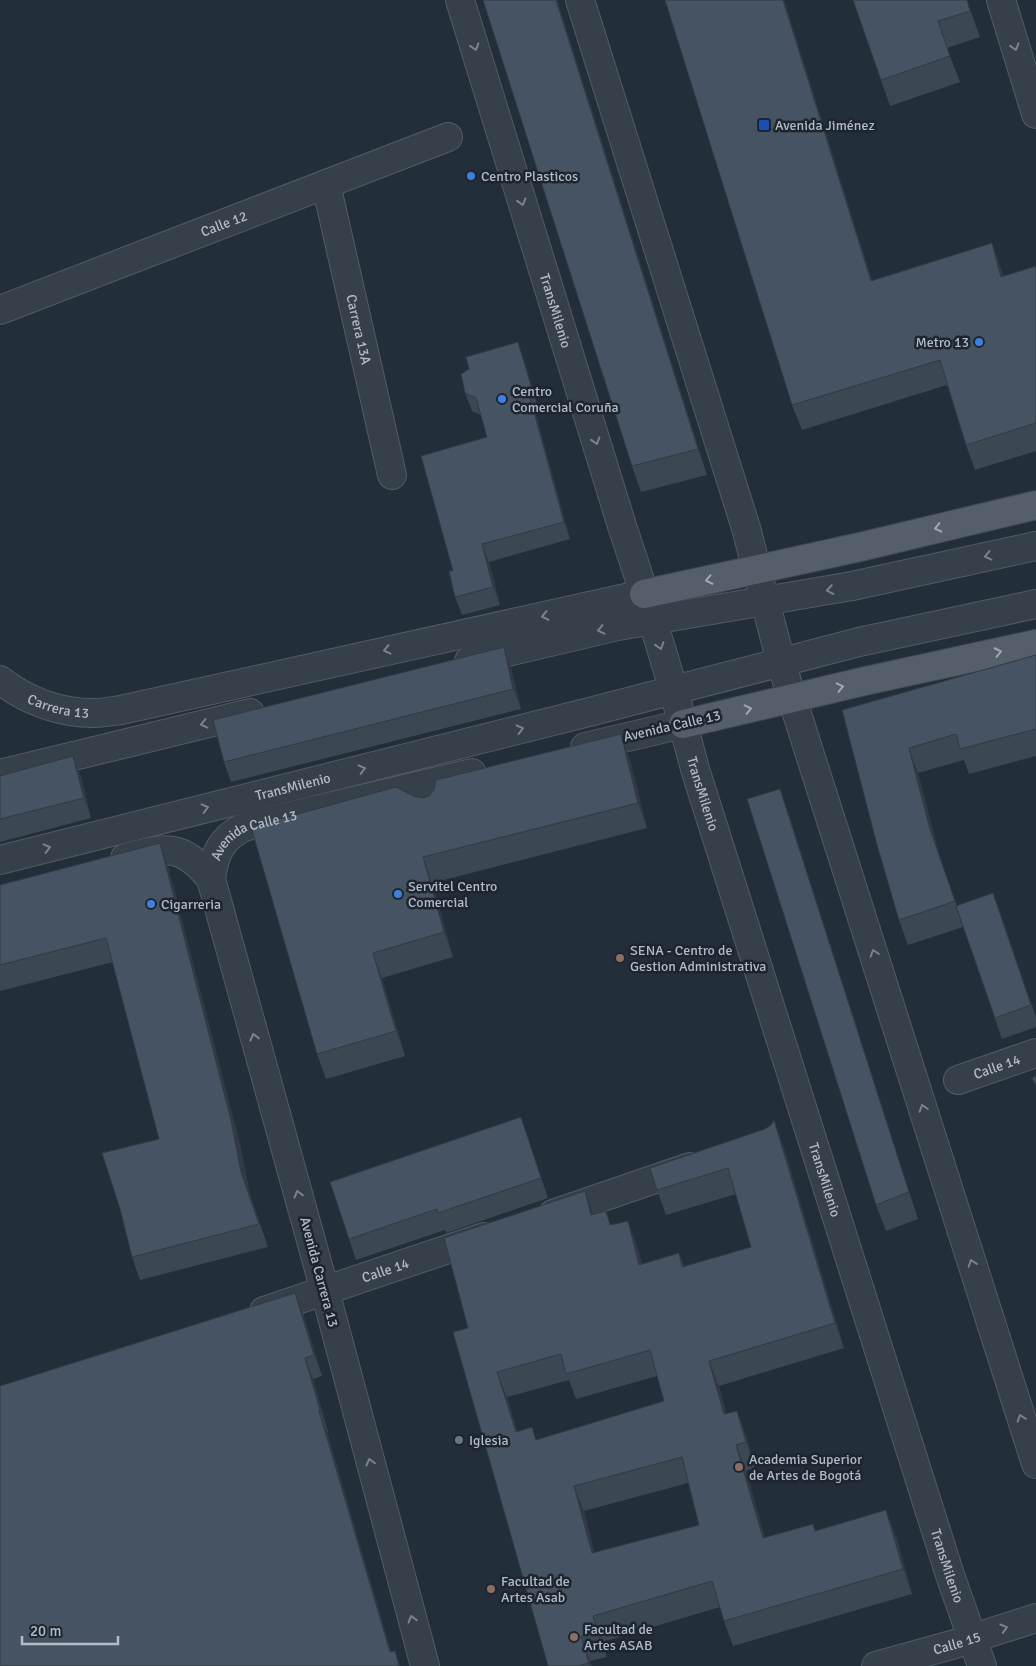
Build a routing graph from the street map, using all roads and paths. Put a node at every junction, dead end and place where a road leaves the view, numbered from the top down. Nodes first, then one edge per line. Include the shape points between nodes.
1 (460, 0) edge
2 (580, 0) edge
3 (1001, 0) edge
4 (1036, 114) edge
5 (448, 137) dead end
6 (326, 184) junction
7 (0, 310) edge
8 (392, 475) dead end
9 (1036, 505) edge
10 (1036, 546) edge
11 (756, 570) junction
12 (644, 594) junction
13 (765, 601) junction
14 (1036, 604) edge
15 (652, 620) junction
16 (1036, 644) edge
17 (781, 662) junction
18 (444, 667) edge
19 (0, 680) edge
20 (673, 691) junction
21 (792, 698) junction
22 (271, 708) edge
23 (683, 724) junction
24 (559, 753) edge
25 (494, 768) edge
26 (0, 774) edge
27 (410, 788) junction
28 (430, 808) edge
29 (0, 860) edge
30 (101, 864) edge
31 (211, 879) junction
32 (1036, 1053) edge
33 (958, 1080) dead end
34 (712, 1160) edge
35 (534, 1220) edge
36 (505, 1230) edge
37 (325, 1291) junction
38 (237, 1319) edge
39 (1036, 1464) edge
40 (1036, 1618) edge
41 (972, 1638) junction
42 (425, 1666) edge
43 (876, 1666) edge
44 (982, 1666) edge

1 -> 12 street, TransMilenio
2 - 11 street via 746,528
3 -> 4 street
5 - 6 street, Calle 12
6 - 7 street, Calle 12
6 - 8 street, Carrera 13A
9 -> 11 main road
10 -> 13 street via 852,586
11 -> 12 main road
11 - 13 street
12 - 15 street, TransMilenio
12 -> 19 street, Carrera 13 via 121,710 94,713 62,710 11,689
13 - 15 street
13 - 17 street
14 - 17 street, TransMilenio
15 -> 18 street
15 -> 20 street, TransMilenio
21 -> 16 main road, Avenida Calle 13
17 - 20 street, TransMilenio
17 - 21 street
20 - 23 street, TransMilenio
29 -> 20 street, TransMilenio
23 -> 21 main road, Avenida Calle 13
39 -> 21 street
22 -> 26 street
23 - 24 street, Avenida Calle 13
23 - 41 street, TransMilenio
25 - 27 street, Avenida Calle 13
27 - 28 street via 413,799
27 - 31 street, Avenida Calle 13 via 244,827 234,832 218,851
30 - 31 street, Avenida Calle 13 via 156,850 172,850 188,855
37 -> 31 street, Avenida Carrera 13
32 - 33 street, Calle 14
34 - 35 street
36 - 37 street, Calle 14
37 - 38 street, Calle 14
42 -> 37 street, Avenida Carrera 13
41 -> 40 street, Calle 15
41 - 43 street, Calle 15
41 - 44 street, TransMilenio

